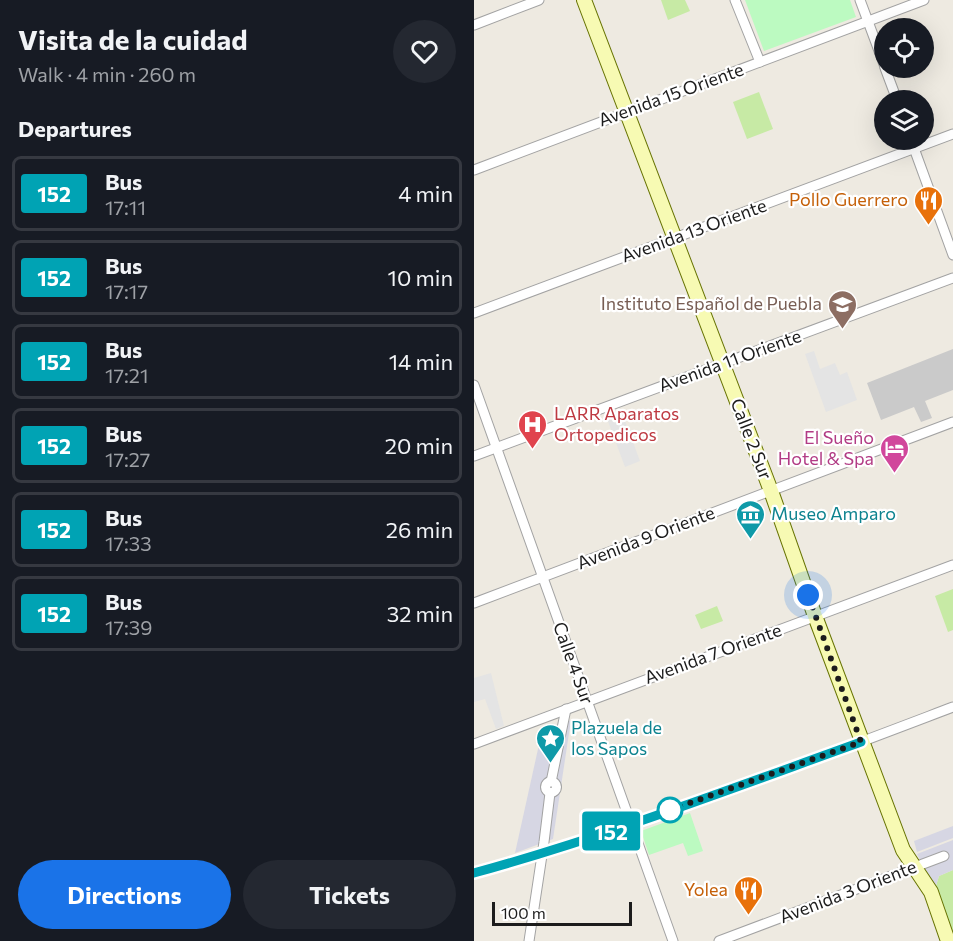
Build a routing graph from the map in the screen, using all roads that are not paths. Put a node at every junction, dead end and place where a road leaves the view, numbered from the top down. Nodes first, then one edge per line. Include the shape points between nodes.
1 (539, 0) edge
2 (584, 0) edge
3 (735, 0) edge
4 (860, 0) edge
5 (924, 0) edge
6 (868, 21) junction
7 (474, 25) edge
8 (874, 37) edge
9 (760, 62) junction
10 (626, 112) junction
11 (953, 134) edge
12 (934, 139) edge
13 (898, 150) edge
14 (915, 150) edge
15 (474, 170) edge
16 (674, 238) junction
17 (953, 255) edge
18 (953, 278) edge
19 (474, 313) edge
20 (722, 364) junction
21 (474, 385) edge
22 (953, 422) edge
23 (496, 448) junction
24 (474, 456) edge
25 (771, 491) junction
26 (953, 565) edge
27 (543, 577) junction
28 (474, 603) edge
29 (815, 616) junction
30 (586, 701) junction
31 (953, 707) edge
32 (566, 709) junction
33 (861, 742) junction
34 (474, 744) edge
35 (630, 825) junction
36 (543, 854) junction
37 (949, 854) edge
38 (914, 867) junction
39 (474, 873) edge
40 (529, 941) edge
41 (673, 941) edge
42 (719, 941) edge
43 (948, 941) edge

1 - 7 street
2 - 10 street, Calle 2 Sur
3 - 9 street
4 - 6 street
5 - 6 street, Avenida 15 Oriente
6 - 8 street
6 - 9 street, Avenida 15 Oriente
9 - 10 street, Avenida 15 Oriente
10 - 15 street, Avenida 15 Oriente
10 - 16 street, Calle 2 Sur
11 - 12 street, Avenida 13 Oriente
13 - 16 street, Avenida 13 Oriente
14 - 17 street
16 - 19 street, Avenida 13 Oriente
16 - 20 street, Calle 2 Sur
18 - 20 street, Avenida 11 Oriente
20 - 23 street, Avenida 11 Oriente
20 - 25 street, Calle 2 Sur
21 - 23 street, Calle 4 Sur
22 - 25 street, Avenida 9 Oriente
23 - 24 street, Avenida 11 Oriente
23 - 27 street, Calle 4 Sur
25 - 27 street, Avenida 9 Oriente
25 - 29 street, Calle 2 Sur
26 - 29 street, Avenida 7 Oriente
27 - 28 street, Avenida 9 Oriente
27 - 30 street, Calle 4 Sur
29 - 30 street, Avenida 7 Oriente
29 - 33 street, Calle 2 Sur
30 - 32 street, Avenida 7 Oriente
30 - 35 street, Calle 4 Sur
31 - 33 street
32 - 34 street, Avenida 7 Oriente
32 - 36 street
33 - 35 street
33 - 38 street, Calle 2 Sur via 903,850
35 - 36 street
35 - 41 street, Calle 4 Sur
36 - 39 street
36 - 40 street
37 - 38 street, Avenida 3 Oriente
38 - 42 street, Avenida 3 Oriente
38 - 43 street, Calle 2 Sur via 931,892

